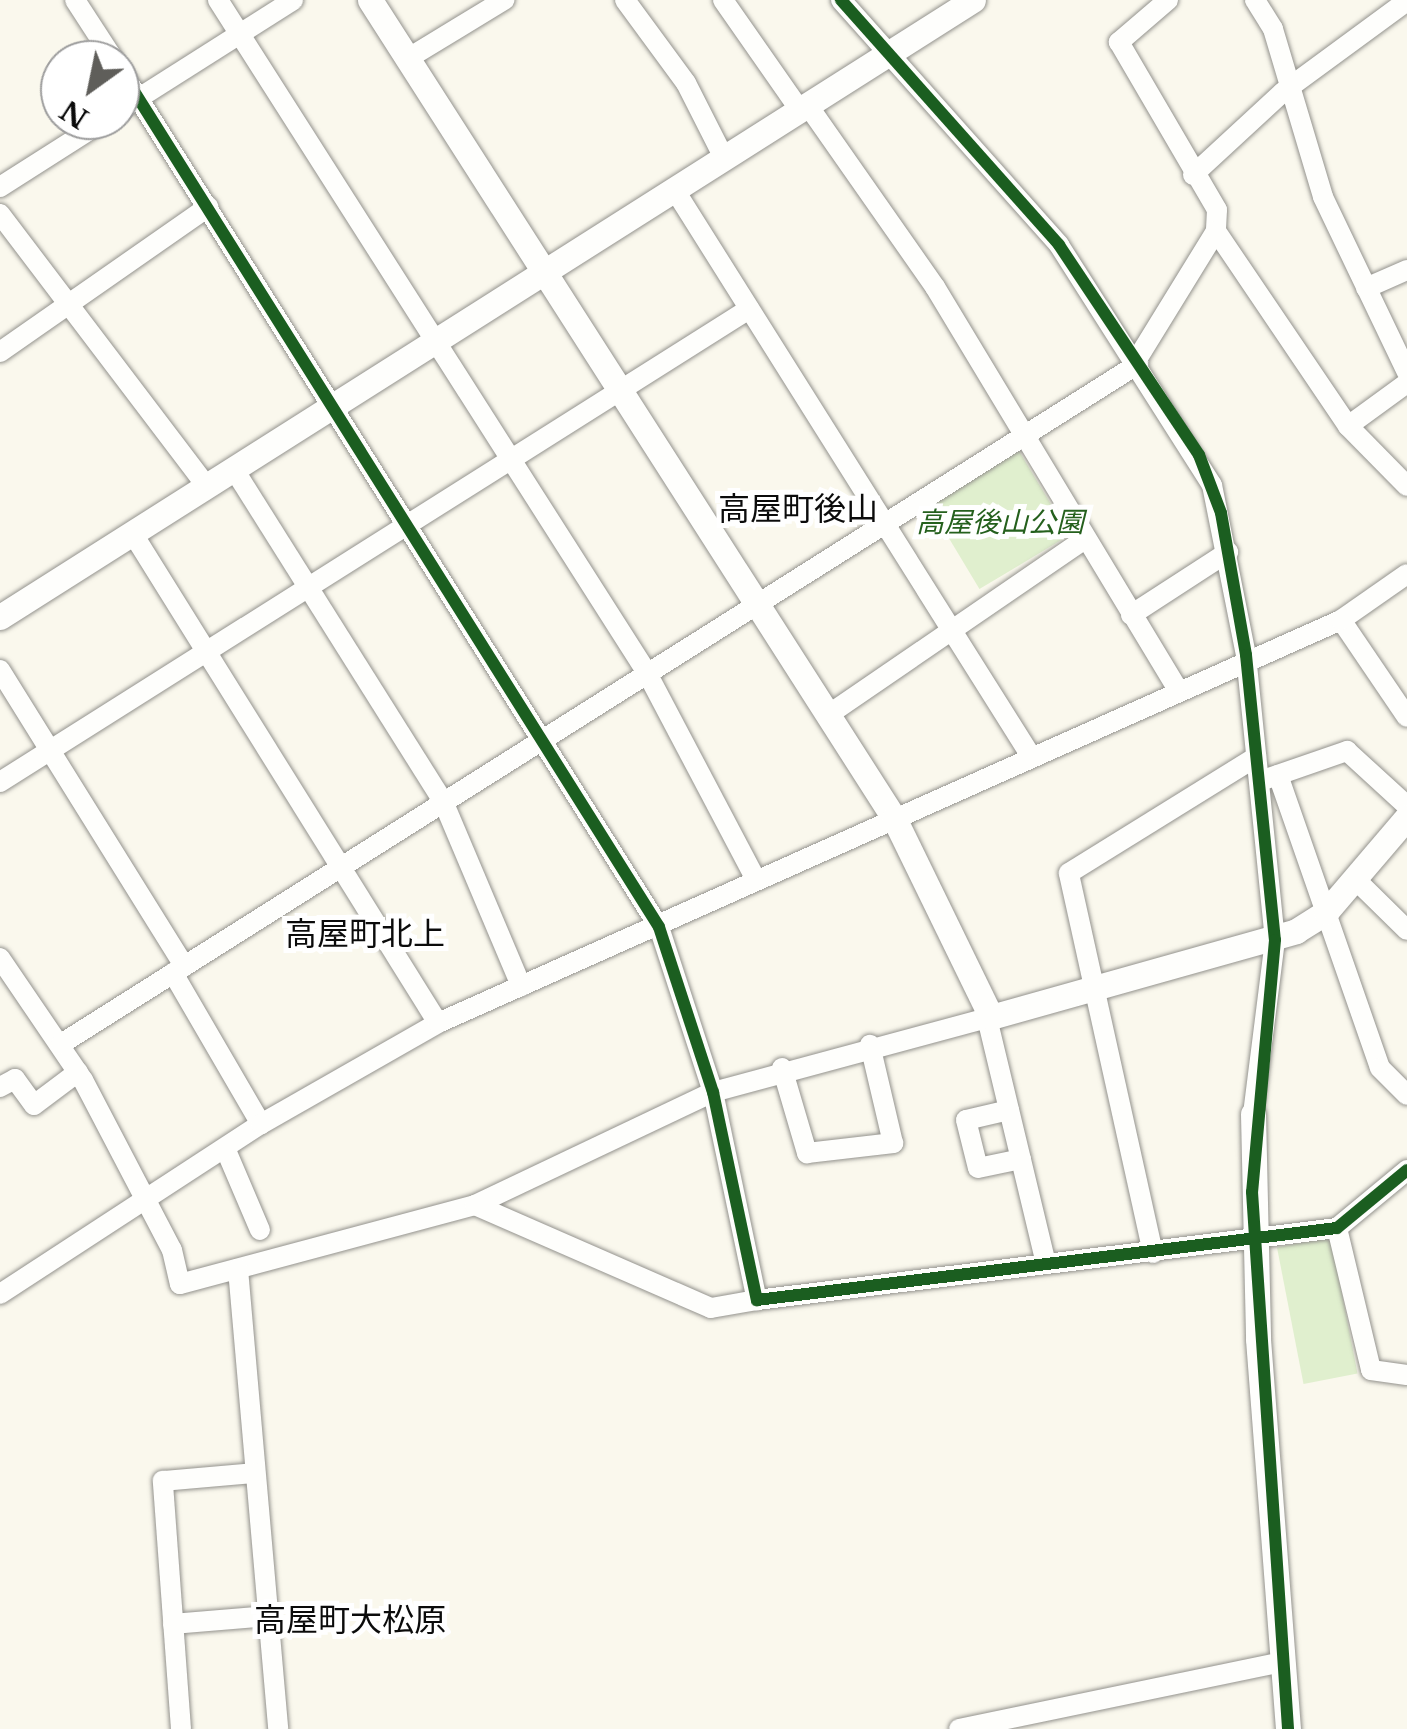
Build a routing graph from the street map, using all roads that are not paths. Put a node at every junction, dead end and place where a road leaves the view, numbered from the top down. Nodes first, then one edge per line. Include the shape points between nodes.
1 (75, 0) edge
2 (218, 0) edge
3 (292, 0) edge
4 (370, 0) edge
5 (504, 0) edge
6 (625, 0) edge
7 (723, 0) edge
8 (840, 0) edge
9 (973, 0) edge
10 (1168, 0) edge
11 (1255, 0) edge
12 (1404, 4) edge
13 (239, 32) junction
14 (101, 40) edge
15 (891, 52) junction
16 (407, 58) junction
17 (1292, 85) junction
18 (140, 97) edge
19 (140, 100) edge
20 (805, 109) junction
21 (74, 140) edge
22 (726, 160) junction
23 (1193, 176) junction
24 (0, 187) edge
25 (676, 192) junction
26 (208, 207) junction
27 (0, 214) edge
28 (1216, 231) junction
29 (1407, 270) edge
30 (546, 274) junction
31 (1366, 288) junction
32 (63, 305) junction
33 (749, 309) junction
34 (439, 342) junction
35 (0, 352) edge
36 (1137, 362) junction
37 (1407, 372) edge
38 (1407, 384) edge
39 (621, 391) junction
40 (334, 410) junction
41 (1348, 426) junction
42 (1019, 438) junction
43 (512, 459) junction
44 (236, 471) junction
45 (1407, 486) edge
46 (208, 488) junction
47 (883, 522) junction
48 (409, 526) junction
49 (133, 534) junction
50 (1084, 540) junction
51 (1228, 552) junction
52 (1407, 574) edge
53 (310, 589) junction
54 (756, 601) junction
55 (1131, 614) junction
56 (0, 617) edge
57 (1341, 620) junction
58 (950, 628) junction
59 (210, 650) junction
60 (1246, 654) junction
61 (0, 670) edge
62 (647, 673) junction
63 (1176, 686) junction
64 (828, 715) junction
65 (1407, 716) edge
66 (542, 739) junction
67 (50, 750) junction
68 (1029, 753) junction
69 (1256, 758) junction
70 (1268, 778) junction
71 (0, 782) edge
72 (442, 801) junction
73 (1407, 806) edge
74 (1407, 817) edge
75 (894, 818) junction
76 (344, 864) junction
77 (1354, 878) junction
78 (756, 880) junction
79 (1326, 912) junction
80 (659, 927) junction
81 (1407, 930) edge
82 (1275, 940) junction
83 (0, 958) edge
84 (178, 969) junction
85 (1093, 984) junction
86 (521, 986) junction
87 (989, 1017) junction
88 (438, 1023) junction
89 (62, 1044) junction
90 (870, 1045) junction
91 (782, 1068) junction
92 (78, 1072) junction
93 (0, 1087) edge
94 (713, 1092) junction
95 (1407, 1095) edge
96 (1009, 1110) junction
97 (1254, 1114) joint
98 (261, 1124) junction
99 (224, 1148) junction
100 (1021, 1159) junction
101 (1407, 1170) edge
102 (145, 1200) junction
103 (475, 1205) junction
104 (1337, 1228) junction
105 (259, 1230) dead end
106 (1254, 1238) junction
107 (1153, 1253) junction
108 (1046, 1264) junction
109 (238, 1269) junction
110 (0, 1294) edge
111 (756, 1300) junction
112 (1407, 1375) edge
113 (255, 1472) junction
114 (268, 1616) junction
115 (173, 1624) junction
116 (1282, 1662) junction
117 (181, 1729) edge
118 (278, 1729) edge
119 (959, 1729) edge
120 (1288, 1729) edge

1 - 14 street
2 - 13 street
3 - 13 street
4 - 16 street
5 - 16 street
6 - 22 street via 675,66
7 - 20 street
8 - 15 street
9 - 15 street
10 - 23 street via 1119,42
11 - 17 street
12 - 17 street
13 - 18 street
13 - 34 street
15 - 20 street
15 - 36 street via 1059,245
16 - 30 street
17 - 23 street
17 - 31 street via 1323,197
19 - 26 street
20 - 22 street
20 - 42 street via 935,287
21 - 24 street
22 - 25 street
23 - 28 street via 1217,210
25 - 30 street
25 - 33 street
26 - 32 street
26 - 40 street
27 - 32 street
28 - 36 street
28 - 41 street
29 - 31 street
30 - 34 street
30 - 39 street
31 - 37 street
32 - 35 street
32 - 46 street
33 - 39 street
33 - 47 street
34 - 40 street
34 - 43 street
36 - 42 street
36 - 51 street via 1199,455
38 - 41 street
39 - 43 street
39 - 54 street
40 - 44 street
40 - 48 street
41 - 45 street
42 - 47 street
42 - 50 street
43 - 48 street
43 - 62 street
44 - 46 street
44 - 53 street
46 - 49 street
47 - 54 street
47 - 58 street
48 - 53 street
48 - 66 street
49 - 56 street
49 - 59 street
50 - 55 street
50 - 58 street
51 - 55 street
51 - 60 street
52 - 57 street
53 - 59 street
53 - 72 street
54 - 62 street
54 - 64 street
55 - 63 street
57 - 60 street
57 - 65 street
58 - 64 street
58 - 68 street
59 - 67 street
59 - 76 street
60 - 63 street
60 - 69 street
61 - 67 street
62 - 66 street
62 - 78 street
63 - 68 street
64 - 75 street
66 - 72 street
66 - 80 street
67 - 71 street
67 - 84 street
68 - 75 street
69 - 70 street
69 - 85 street via 1069,873
70 - 73 street via 1348,751
70 - 79 street
70 - 82 street
72 - 76 street
72 - 86 street
74 - 77 street
75 - 78 street
75 - 87 street
76 - 84 street
76 - 88 street
77 - 79 street
77 - 81 street
78 - 80 street
79 - 82 street
79 - 95 street via 1380,1068
80 - 86 street
80 - 94 street
82 - 85 street
82 - 97 street
83 - 89 street
84 - 89 street
84 - 98 street
85 - 87 street
85 - 107 street
86 - 88 street
87 - 90 street
87 - 96 street
88 - 98 street
89 - 92 street
90 - 91 street
90 - 91 street via 893,1143 807,1153
91 - 94 street
92 - 93 street via 34,1104 16,1079
92 - 102 street
94 - 103 street
94 - 111 street
96 - 100 street
96 - 100 street via 966,1120 978,1168
97 - 106 street
98 - 99 street
99 - 102 street
99 - 105 street
100 - 108 street
101 - 104 street
102 - 109 street via 180,1284
102 - 110 street
103 - 109 street
103 - 111 street via 711,1308
104 - 106 street
104 - 112 street via 1371,1370
106 - 107 street
106 - 116 street
107 - 108 street
108 - 111 street
109 - 113 street
113 - 114 street
113 - 115 street via 163,1481
114 - 115 street
114 - 118 street
115 - 117 street
116 - 119 street
116 - 120 street

